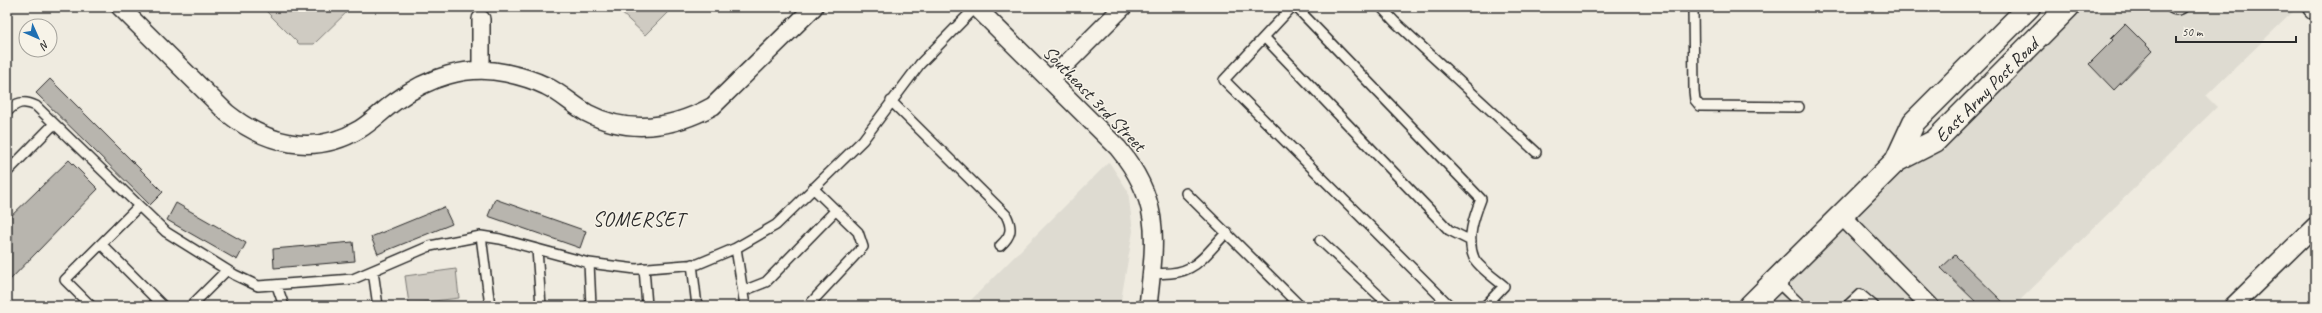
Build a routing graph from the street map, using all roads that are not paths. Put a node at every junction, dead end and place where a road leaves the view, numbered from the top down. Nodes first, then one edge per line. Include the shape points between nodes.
1 (120, 7) edge
2 (814, 7) edge
3 (976, 7) edge
4 (1123, 7) edge
5 (1292, 7) edge
6 (1296, 7) edge
7 (1381, 7) edge
8 (1694, 7) edge
9 (2028, 7) edge
10 (2068, 7) edge
11 (2170, 7) edge
12 (2184, 7) edge
13 (480, 19) dead end
14 (1264, 37) junction
15 (481, 70) junction
16 (1050, 80) junction
17 (891, 101) junction
18 (1799, 107) dead end
19 (7, 112) edge
20 (54, 124) junction
21 (1536, 152) dead end
22 (1896, 161) junction
23 (7, 172) edge
24 (813, 188) junction
25 (1186, 193) dead end
26 (139, 206) junction
27 (836, 210) junction
28 (1842, 216) junction
29 (2315, 226) edge
30 (1227, 232) junction
31 (481, 236) junction
32 (1320, 240) dead end
33 (1470, 241) junction
34 (101, 244) junction
35 (1000, 246) dead end
36 (736, 248) junction
37 (537, 249) junction
38 (590, 263) junction
39 (692, 264) junction
40 (644, 268) junction
41 (227, 270) junction
42 (373, 271) junction
43 (1152, 273) junction
44 (1776, 281) junction
45 (277, 286) junction
46 (743, 291) junction
47 (92, 306) edge
48 (163, 306) edge
49 (191, 306) edge
50 (284, 306) edge
51 (378, 306) edge
52 (490, 306) edge
53 (541, 306) edge
54 (591, 306) edge
55 (647, 306) edge
56 (697, 306) edge
57 (745, 306) edge
58 (808, 306) edge
59 (1148, 306) edge
60 (1300, 306) edge
61 (1390, 306) edge
62 (1450, 306) edge
63 (1485, 306) edge
64 (1750, 306) edge
65 (1802, 306) edge
66 (1846, 306) edge
67 (1874, 306) edge
68 (1930, 306) edge
69 (2234, 306) edge

1 - 15 street via 227,113 250,130 284,143 304,145 343,138 361,129 415,88 435,78
2 - 15 street via 713,106 673,124 627,126 606,121 586,113 547,87 526,77
3 - 16 street, Southeast 3rd Street
3 - 17 lane via 920,64
4 - 16 street
5 - 14 lane
6 - 33 lane via 1481,199 1473,219
7 - 21 lane
8 - 18 lane via 1694,92 1695,100 1700,106
9 - 22 main road, East Army Post Road via 1914,122
10 - 22 main road, East Army Post Road via 1935,141
11 - 12 lane via 2180,10
13 - 15 street
14 - 33 lane via 1449,230
14 - 62 lane via 1224,80
16 - 43 street, Southeast 3rd Street via 1118,148 1133,167 1151,207 1155,230
17 - 24 lane via 863,140
17 - 35 lane via 1006,215 1011,231
19 - 20 lane via 19,103 28,102 36,106
20 - 23 lane
20 - 26 lane
22 - 28 main road, East Army Post Road
24 - 27 lane
24 - 36 lane via 776,225
25 - 30 lane
26 - 34 lane
26 - 41 lane via 166,232
27 - 46 lane via 766,282
27 - 58 lane via 858,232 863,247
28 - 44 main road, East Army Post Road
28 - 68 street
29 - 69 street
30 - 43 lane via 1196,265 1181,273 1170,275
30 - 60 lane
31 - 37 lane
31 - 42 lane via 430,246
31 - 52 lane
32 - 61 lane
33 - 63 lane via 1474,259 1504,286
34 - 47 lane via 65,280
34 - 48 lane
36 - 39 lane
36 - 46 lane
37 - 38 lane
37 - 53 lane
38 - 40 lane
38 - 54 lane
39 - 40 lane
39 - 56 lane
40 - 55 lane
41 - 45 lane via 258,286
41 - 49 lane
42 - 45 lane via 353,279
42 - 51 lane
43 - 59 street, Southeast 3rd Street
44 - 64 main road, East Army Post Road
44 - 65 lane
45 - 50 lane
46 - 57 lane
66 - 67 lane via 1860,294

